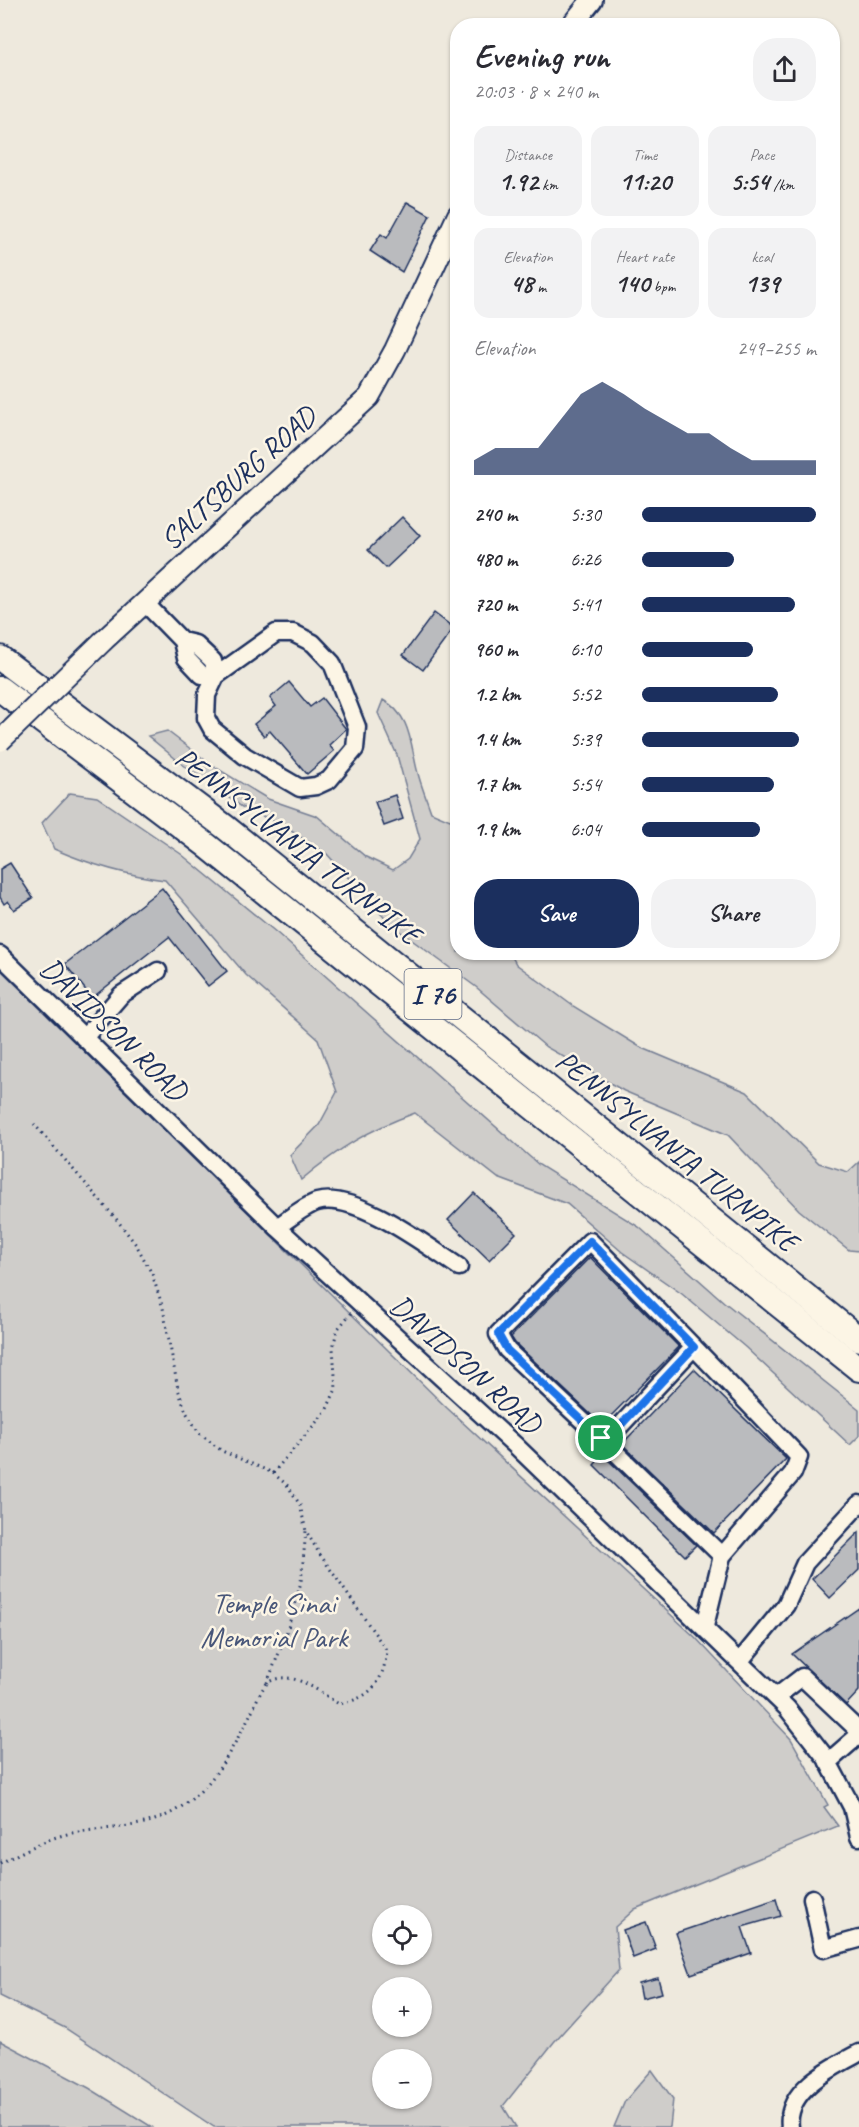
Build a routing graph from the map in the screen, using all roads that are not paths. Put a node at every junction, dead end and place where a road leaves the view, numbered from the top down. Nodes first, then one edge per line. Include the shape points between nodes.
1 (592, 0) edge
2 (577, 18) edge
3 (450, 232) edge
4 (145, 603) junction
5 (0, 658) edge
6 (216, 675) junction
7 (0, 689) edge
8 (0, 741) edge
9 (0, 955) edge
10 (158, 971) dead end
11 (84, 1038) junction
12 (277, 1227) junction
13 (459, 1267) dead end
14 (859, 1339) edge
15 (694, 1347) junction
16 (859, 1369) edge
17 (601, 1438) junction
18 (859, 1504) edge
19 (722, 1556) junction
20 (705, 1626) junction
21 (740, 1661) junction
22 (776, 1697) junction
23 (859, 1733) edge
24 (828, 1762) junction
25 (856, 1810) edge
26 (859, 1837) edge
27 (812, 1898) dead end
28 (859, 1939) edge
29 (859, 2054) edge
30 (790, 2127) edge

1 - 2 main road
3 - 4 main road, SALTSBURG ROAD via 369,397
4 - 6 street via 182,640 186,658 202,675
4 - 8 main road, SALTSBURG ROAD, bridge
5 - 14 highway, PENNSYLVANIA TURNPIKE / I 76 via 225,827
6 - 6 street via 276,633 293,633 313,643 332,663 357,727 355,749 329,780 300,788 245,756 212,729 206,718 207,695
7 - 16 highway, PENNSYLVANIA TURNPIKE / I 76 via 214,851
9 - 11 street, DAVIDSON ROAD
10 - 11 street via 121,995
11 - 12 street, DAVIDSON ROAD
12 - 13 street via 315,1203 333,1200 385,1219
12 - 20 street, DAVIDSON ROAD
15 - 17 street via 620,1426
15 - 17 street via 590,1241 498,1334 507,1350
15 - 19 street via 799,1457 793,1473
17 - 19 street
18 - 21 street via 805,1563 786,1605
19 - 20 street
20 - 21 street, DAVIDSON ROAD
21 - 22 street, DAVIDSON ROAD
22 - 23 street via 802,1677
22 - 24 street, DAVIDSON ROAD
23 - 24 street
24 - 25 street, DAVIDSON ROAD
25 - 26 street, DAVIDSON ROAD
27 - 28 street via 823,1949
29 - 30 street via 827,2070 795,2099

